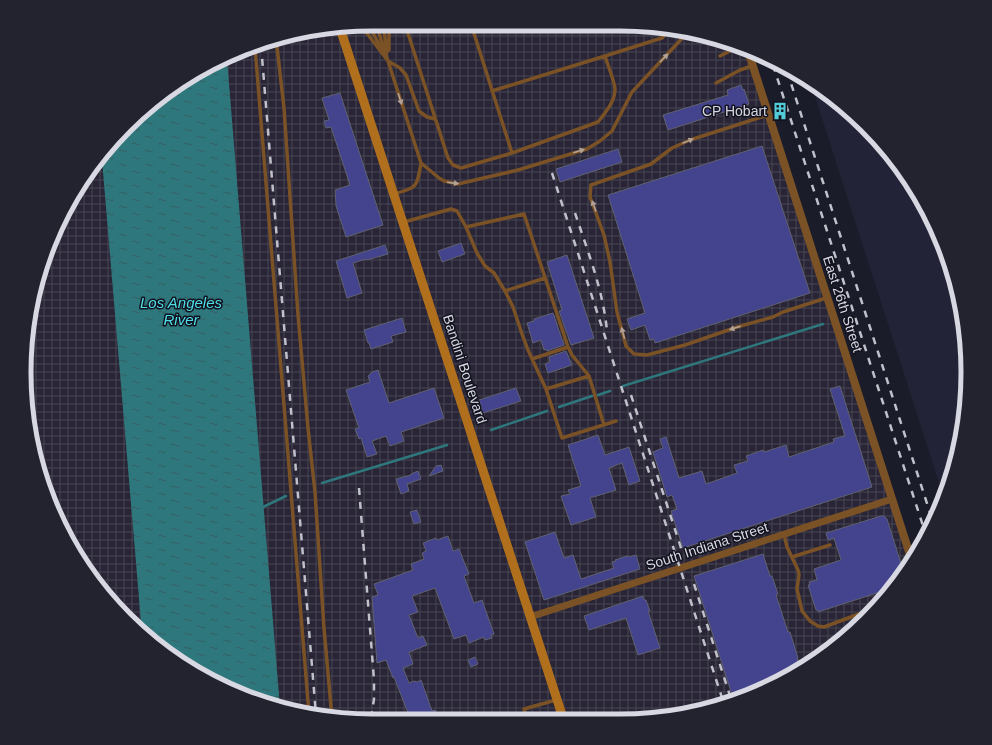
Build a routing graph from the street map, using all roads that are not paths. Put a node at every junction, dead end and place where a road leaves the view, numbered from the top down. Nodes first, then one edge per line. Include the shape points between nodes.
1 (366, 31) edge
2 (372, 31) edge
3 (378, 31) edge
4 (384, 31) edge
5 (389, 31) edge
6 (407, 31) edge
7 (473, 31) edge
8 (342, 33) edge
9 (665, 34) edge
10 (683, 37) edge
11 (277, 45) edge
12 (732, 50) edge
13 (255, 52) edge
14 (605, 56) junction
15 (720, 56) dead end
16 (750, 57) edge
17 (388, 61) junction
18 (753, 65) junction
19 (716, 83) dead end
20 (492, 91) junction
21 (769, 115) junction
22 (435, 119) junction
23 (512, 153) junction
24 (421, 163) junction
25 (394, 194) junction
26 (403, 222) junction
27 (466, 227) junction
28 (545, 278) junction
29 (505, 291) junction
30 (827, 298) junction
31 (568, 347) junction
32 (532, 359) junction
33 (589, 376) junction
34 (546, 389) junction
35 (616, 421) dead end
36 (604, 425) junction
37 (892, 499) junction
38 (784, 534) junction
39 (830, 545) dead end
40 (909, 552) edge
41 (792, 556) junction
42 (863, 612) edge
43 (530, 617) junction
44 (557, 699) junction
45 (308, 707) edge
46 (331, 711) edge
47 (526, 714) edge
48 (562, 714) edge

1 - 17 lane
2 - 17 lane
3 - 17 lane
4 - 17 lane
5 - 17 lane
6 - 22 lane
7 - 20 lane
8 - 25 main road, Bandini Boulevard
9 - 14 lane via 662,38
24 -> 10 lane via 444,181 458,184 518,170 587,149 606,137 613,129 632,92
11 - 46 lane via 284,108 298,315 315,492
12 - 15 lane
13 - 45 lane
14 - 20 lane
14 - 23 lane via 615,89 613,100 598,122
16 - 18 street, East 26th Street
17 - 22 lane via 405,72 419,111
17 -> 24 lane
18 - 19 lane
18 - 21 street, East 26th Street
20 - 23 lane
21 - 30 street, East 26th Street
30 -> 21 lane via 685,345 647,354 634,354 626,346 617,312 604,235 590,197 591,185 651,164 672,148 690,140
22 - 23 lane via 448,158 453,165 461,168
24 - 25 lane via 419,177 414,186
25 - 26 main road, Bandini Boulevard
26 - 27 lane via 451,210 457,211
26 - 43 main road, Bandini Boulevard
27 - 28 lane via 524,214
27 - 29 lane via 477,253
28 - 29 lane
28 - 31 lane
29 - 32 lane
30 - 37 street, East 26th Street
31 - 32 lane
31 - 33 lane
32 - 34 lane
33 - 34 lane
33 - 36 lane
34 - 36 lane via 562,438
35 - 36 lane
37 - 38 street, South Indiana Street
37 - 40 street, East 26th Street
38 - 41 lane
38 - 43 street, South Indiana Street
39 - 41 lane
41 - 42 lane via 799,575 797,589 802,611 810,621 824,627
43 - 44 main road, Bandini Boulevard
44 - 47 lane via 524,709
44 - 48 main road, Bandini Boulevard

